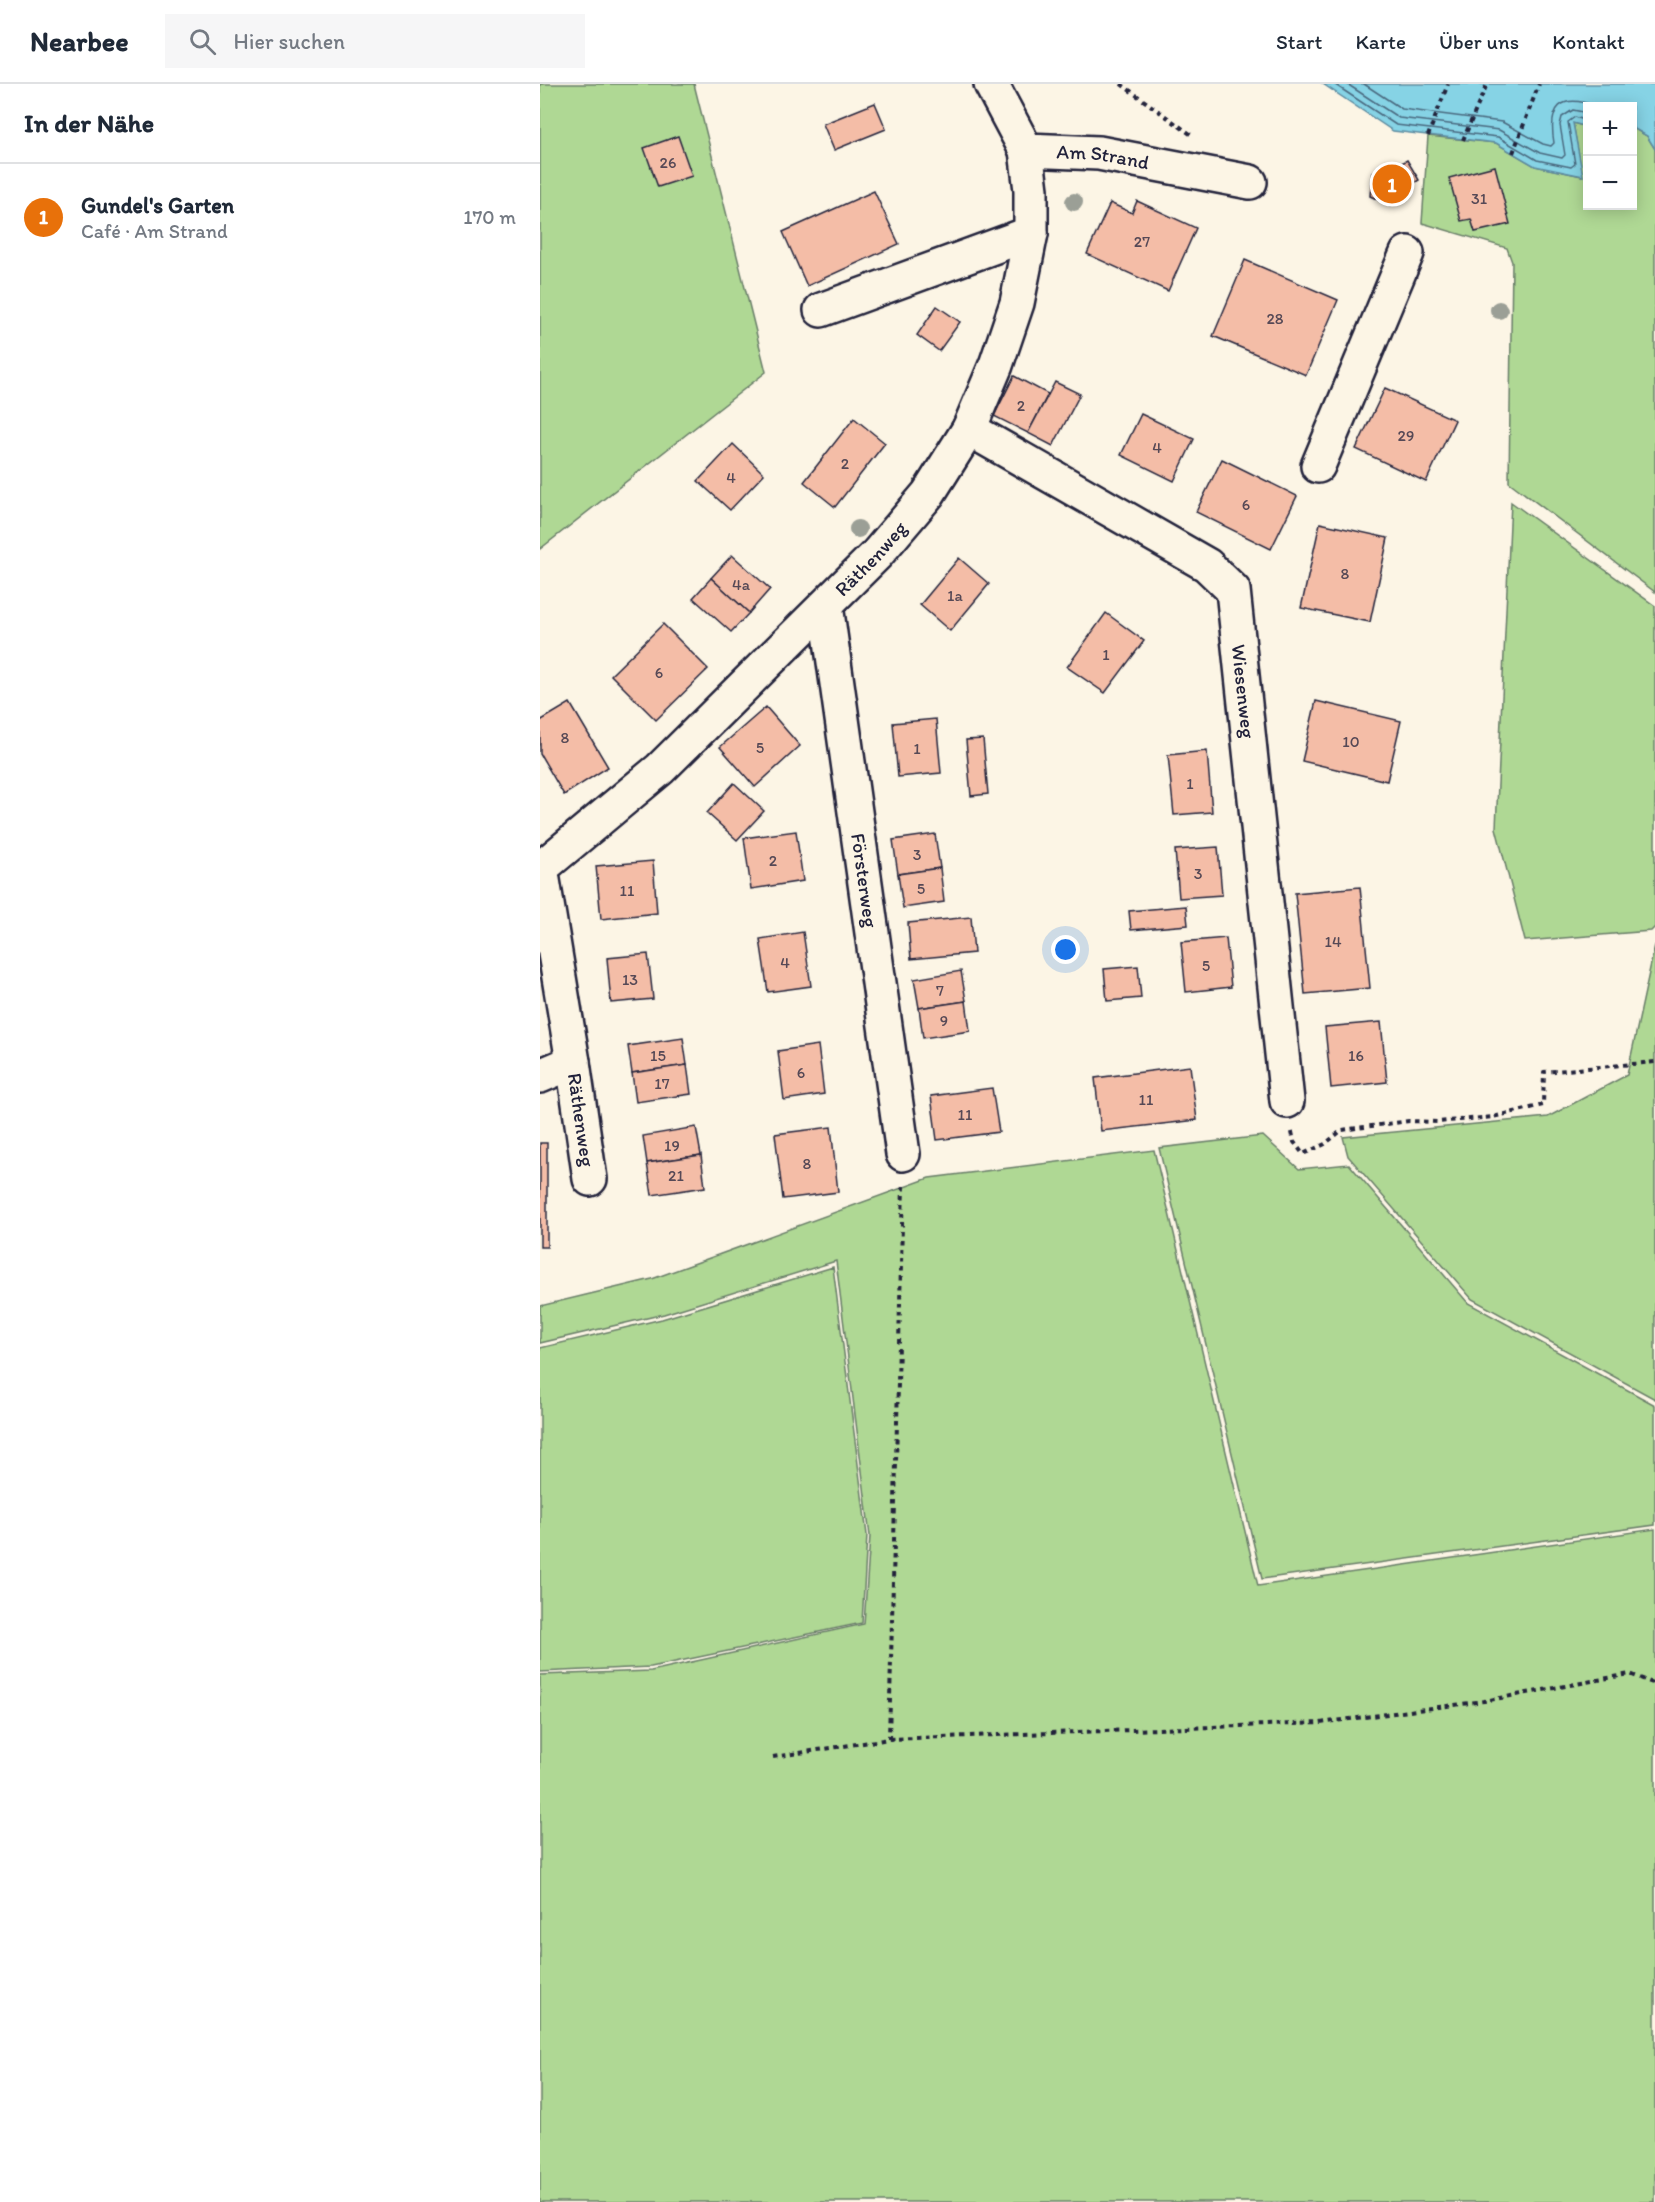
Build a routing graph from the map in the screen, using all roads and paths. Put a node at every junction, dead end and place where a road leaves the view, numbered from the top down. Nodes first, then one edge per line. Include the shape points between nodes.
1 (991, 84) edge
2 (1121, 84) edge
3 (1448, 84) edge
4 (1487, 84) edge
5 (1539, 84) edge
6 (1428, 135) dead end
7 (1194, 137) dead end
8 (1462, 140) dead end
9 (1026, 150) junction
10 (1513, 153) dead end
11 (1250, 182) dead end
12 (1031, 233) junction
13 (1407, 253) dead end
14 (821, 310) dead end
15 (969, 429) junction
16 (1318, 466) dead end
17 (826, 605) junction
18 (540, 869) edge
19 (573, 1062) junction
20 (1655, 1062) edge
21 (540, 1076) edge
22 (1287, 1101) joint
23 (903, 1154) joint
24 (590, 1179) dead end
25 (1655, 1683) edge
26 (889, 1739) junction
27 (773, 1757) dead end

1 - 9 street
2 - 7 path
3 - 6 path
4 - 8 path
5 - 10 path
9 - 11 street, Am Strand via 1099,153
9 - 12 street, Räthenweg
12 - 14 street
12 - 15 street, Räthenweg via 1017,303
13 - 16 street
15 - 17 street, Räthenweg via 928,494 877,554
15 - 22 street, Wiesenweg via 1208,565 1233,590
17 - 18 street, Räthenweg via 660,769
17 - 23 street, Försterweg
18 - 19 street, Räthenweg
19 - 21 street, Räthenweg
19 - 24 street, Räthenweg
20 - 22 path via 1544,1072 1544,1106 1493,1117 1409,1121 1342,1130 1325,1144 1303,1154 1294,1142
23 - 26 path
25 - 26 path via 1630,1674 1484,1701 1320,1723
26 - 27 path

